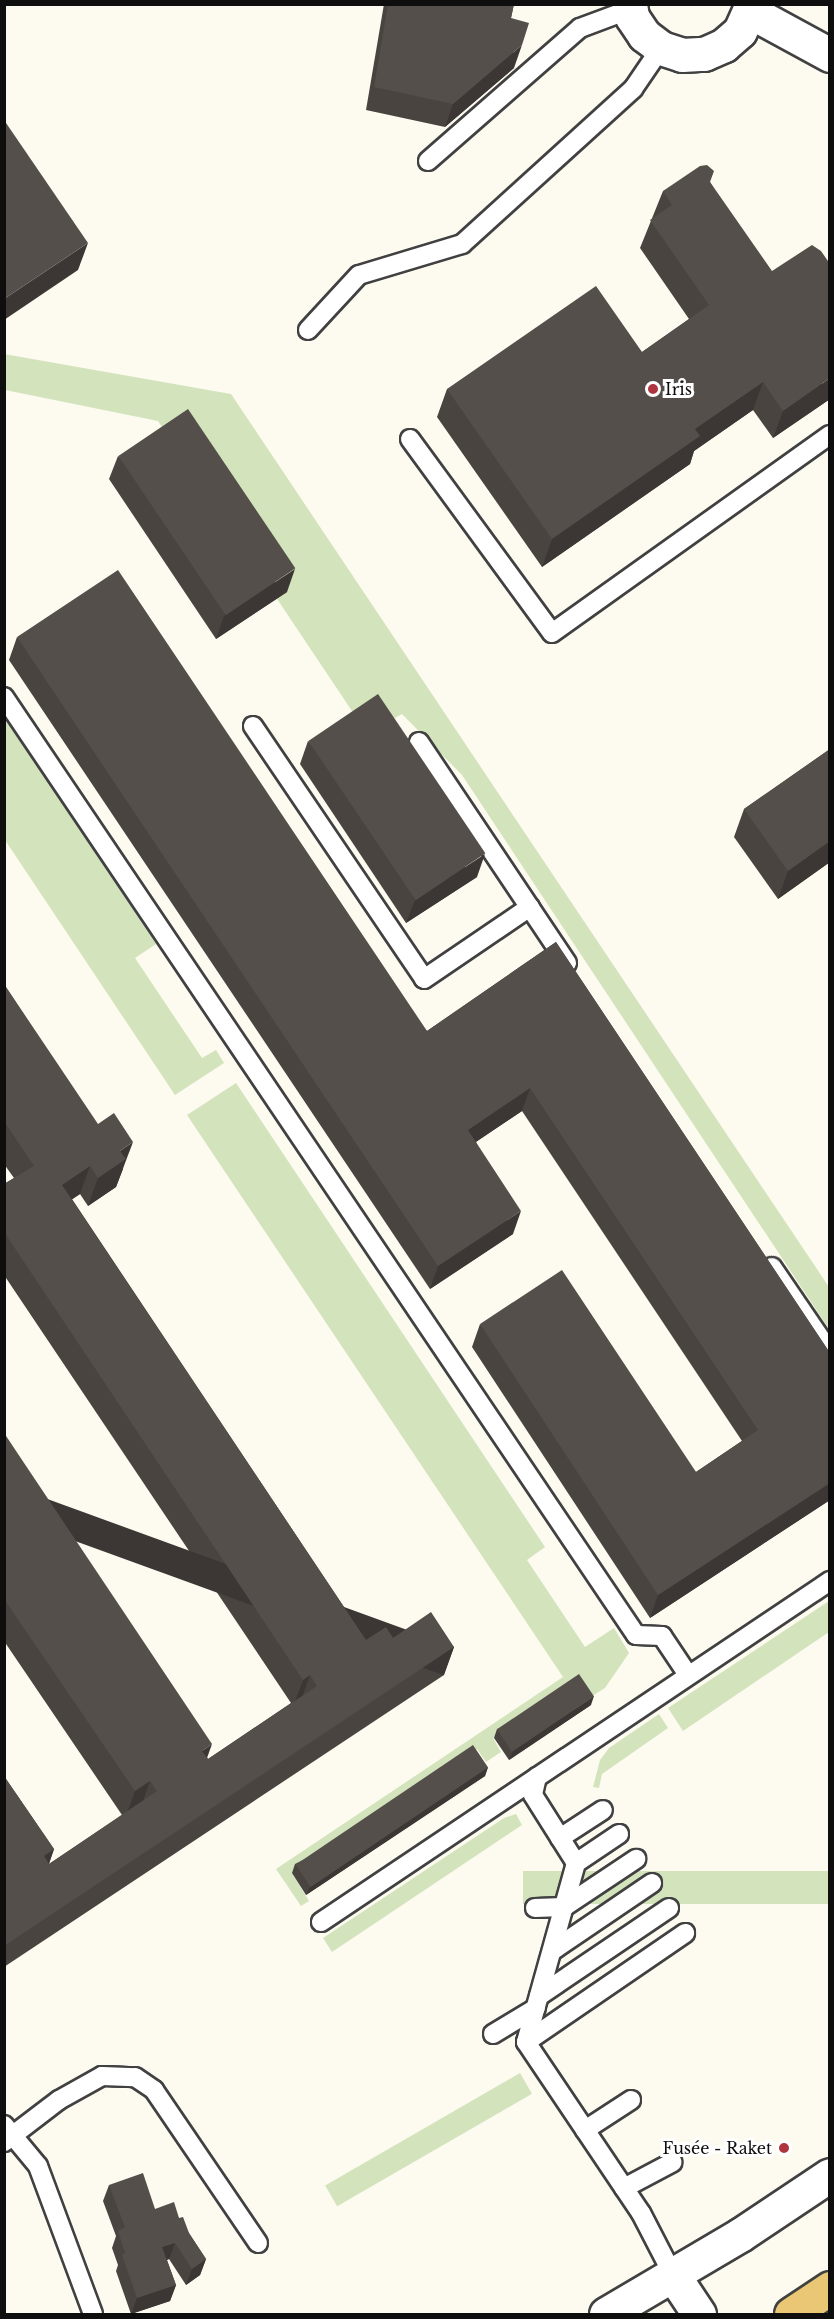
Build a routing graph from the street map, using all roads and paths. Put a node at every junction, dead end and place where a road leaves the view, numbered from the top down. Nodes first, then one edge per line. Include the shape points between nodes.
1 (630, 7) edge
2 (751, 8) edge
3 (661, 48) junction
4 (830, 55) edge
5 (428, 161) dead end
6 (309, 330) dead end
7 (830, 435) edge
8 (411, 439) dead end
9 (4, 696) edge
10 (253, 726) dead end
11 (419, 742) dead end
12 (530, 907) junction
13 (576, 976) edge
14 (763, 1253) edge
15 (830, 1352) edge
16 (830, 1581) edge
17 (688, 1675) junction
18 (537, 1777) junction
19 (603, 1810) dead end
20 (619, 1834) dead end
21 (560, 1838) junction
22 (636, 1859) dead end
23 (576, 1863) junction
24 (652, 1883) dead end
25 (564, 1907) junction
26 (535, 1908) dead end
27 (669, 1908) dead end
28 (321, 1922) dead end
29 (685, 1933) dead end
30 (552, 1951) junction
31 (537, 2002) junction
32 (493, 2034) dead end
33 (526, 2042) junction
34 (631, 2100) dead end
35 (585, 2130) junction
36 (8, 2135) edge
37 (673, 2162) dead end
38 (830, 2175) edge
39 (624, 2188) junction
40 (258, 2243) dead end
41 (673, 2275) junction
42 (830, 2288) edge
43 (93, 2314) edge
44 (606, 2314) edge
45 (699, 2314) edge
46 (791, 2314) edge

1 - 3 street via 644,35
1 - 5 lane via 580,28
2 - 3 street via 740,31 724,45 704,54 682,55
2 - 4 street
3 - 6 lane via 633,89 462,244 359,275
7 - 8 lane via 552,633
9 - 17 lane via 636,1635 662,1636
10 - 12 lane via 424,979
11 - 12 lane
12 - 13 lane
14 - 15 lane
16 - 17 lane
17 - 18 lane
18 - 21 lane via 533,1795
18 - 28 lane
19 - 21 lane
20 - 23 lane
21 - 23 lane
22 - 25 lane
23 - 25 lane
24 - 30 lane
25 - 26 lane
25 - 30 lane
27 - 31 lane
29 - 33 lane
30 - 31 lane
31 - 32 lane
31 - 33 lane
33 - 35 lane
34 - 35 lane
35 - 39 lane
36 - 40 lane via 102,2076 135,2077 154,2090
36 - 43 lane via 38,2166
37 - 39 lane
38 - 41 street
39 - 41 lane
41 - 44 street
41 - 45 street
42 - 46 main road

